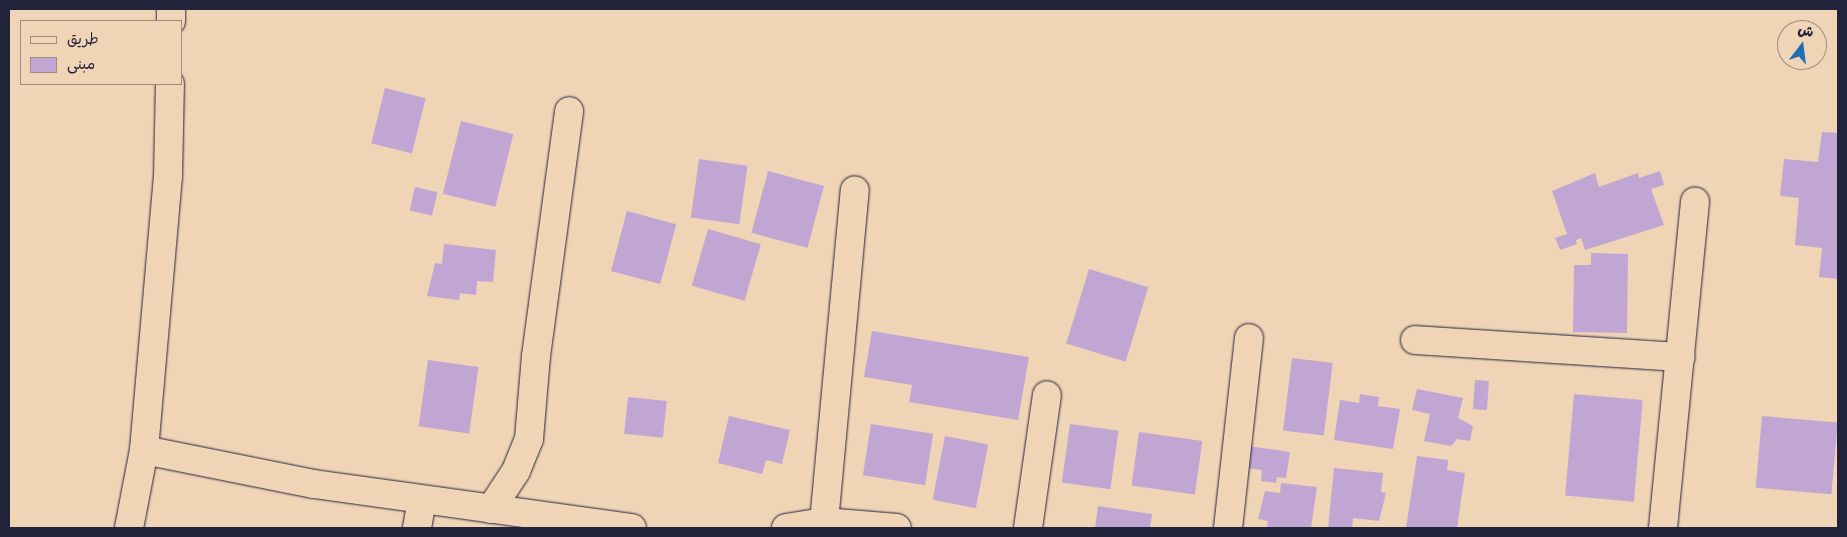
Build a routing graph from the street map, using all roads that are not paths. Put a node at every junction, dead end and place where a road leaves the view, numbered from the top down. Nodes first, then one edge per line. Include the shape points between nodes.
1 (170, 85) edge
2 (569, 111) dead end
3 (855, 190) dead end
4 (1695, 202) dead end
5 (1250, 338) dead end
6 (1415, 340) dead end
7 (1680, 357) junction
8 (1047, 395) dead end
9 (144, 450) junction
10 (422, 500) junction
11 (491, 509) junction
12 (824, 522) junction
13 (129, 528) edge
14 (417, 528) edge
15 (632, 528) edge
16 (786, 528) edge
17 (897, 528) edge
18 (1028, 528) edge
19 (1228, 528) edge
20 (1663, 528) edge

1 - 9 street via 168,177
2 - 11 street via 536,356 529,439 516,471
3 - 12 street
4 - 7 street
5 - 19 street
6 - 7 street
7 - 20 street
8 - 18 street
9 - 10 street via 314,484
9 - 13 street
10 - 11 street
10 - 14 street
11 - 15 street
12 - 16 street
12 - 17 street

